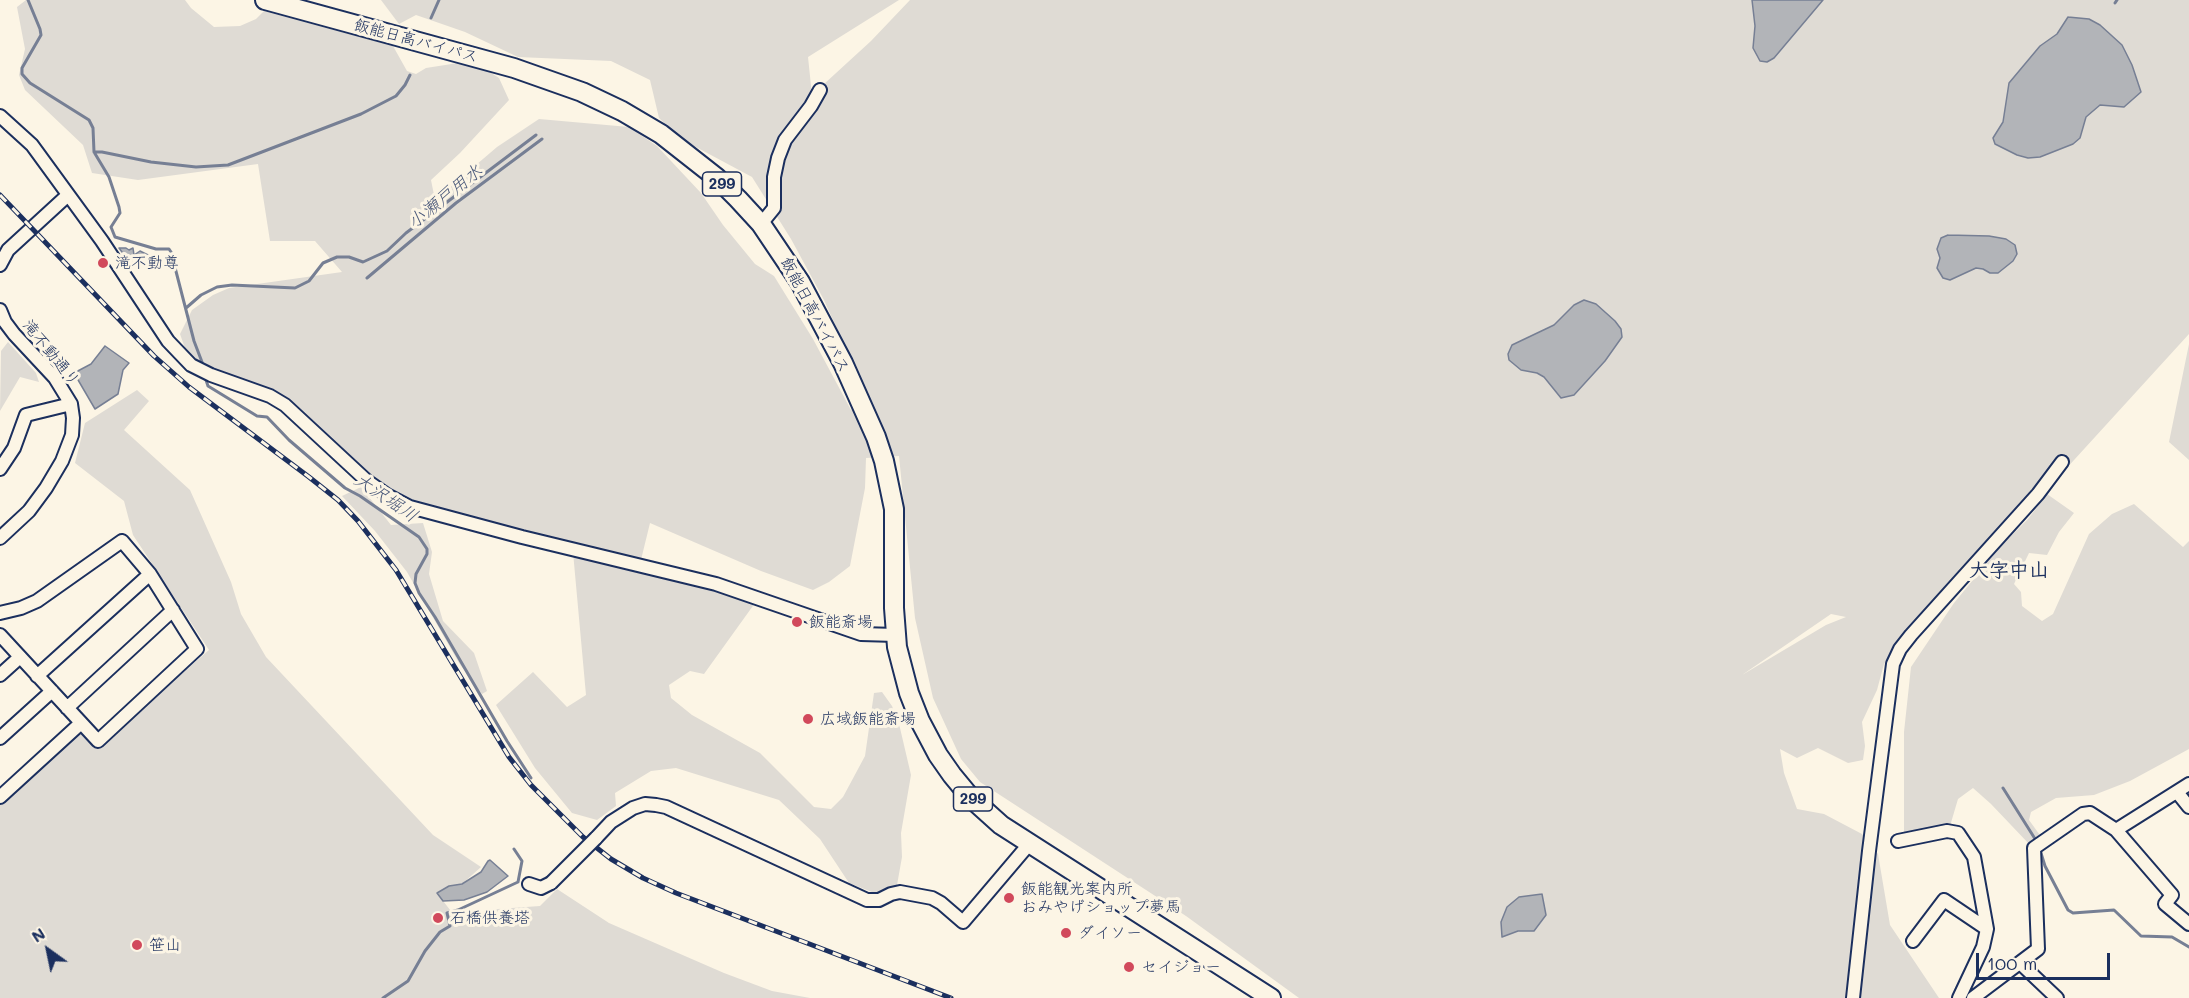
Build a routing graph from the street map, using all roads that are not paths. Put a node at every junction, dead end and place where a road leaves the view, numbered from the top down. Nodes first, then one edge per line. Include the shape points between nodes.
1 (265, 0) edge
2 (820, 90) dead end
3 (0, 116) edge
4 (68, 195) junction
5 (761, 225) junction
6 (0, 265) edge
7 (0, 310) edge
8 (70, 404) junction
9 (2062, 462) dead end
10 (0, 469) edge
11 (2, 531) edge
12 (150, 574) junction
13 (173, 610) junction
14 (0, 613) edge
15 (0, 635) edge
16 (896, 635) junction
17 (20, 657) junction
18 (0, 675) edge
19 (37, 676) junction
20 (52, 691) junction
21 (67, 708) junction
22 (81, 723) junction
23 (0, 738) edge
24 (2189, 784) edge
25 (2177, 792) junction
26 (0, 797) edge
27 (2189, 807) edge
28 (2116, 830) junction
29 (1898, 841) dead end
30 (1030, 843) junction
31 (529, 884) dead end
32 (2189, 924) edge
33 (1987, 929) junction
34 (1913, 941) dead end
35 (2020, 963) junction
36 (1270, 998) edge
37 (1853, 998) edge
38 (1959, 998) edge
39 (1973, 998) edge
40 (2057, 998) edge

1 - 5 highway, 飯能日高バイパス / 299 via 514,68 603,101 661,134 692,158 717,178
2 - 5 street via 785,140 774,177 774,208
3 - 4 street via 32,145
4 - 6 street via 9,250
4 - 16 street via 168,341 191,365 285,405 367,482 387,495 410,507 716,584 861,634
5 - 16 highway, 飯能日高バイパス / 299 via 824,325 884,461 894,509
7 - 8 street, 滝不動通り via 5,322 55,378
8 - 10 street via 26,415 9,459
8 - 11 street, 滝不動通り via 72,435 62,461 29,510
9 - 37 street via 1900,649 1893,664
12 - 13 street
12 - 14 street via 123,541 51,593 21,608
12 - 19 street
13 - 21 street
13 - 22 street via 197,649 98,741
15 - 17 street
16 - 30 highway, 299 via 909,693 938,755 987,813
17 - 18 street
17 - 19 street
19 - 20 street
20 - 21 street
20 - 23 street
21 - 22 street
22 - 26 street
24 - 25 street
25 - 27 street
25 - 28 street
28 - 32 street via 2172,895 2165,904
28 - 35 street via 2090,813 2083,814 2034,848 2038,949
29 - 33 street via 1947,831 1958,833 1974,857
30 - 31 street, bridge via 963,922 932,898 900,892 867,900 666,807 645,804 612,822 551,883 541,888
30 - 36 highway, 299
33 - 34 street via 1944,900
33 - 38 street via 1983,947
35 - 39 street
35 - 40 street

